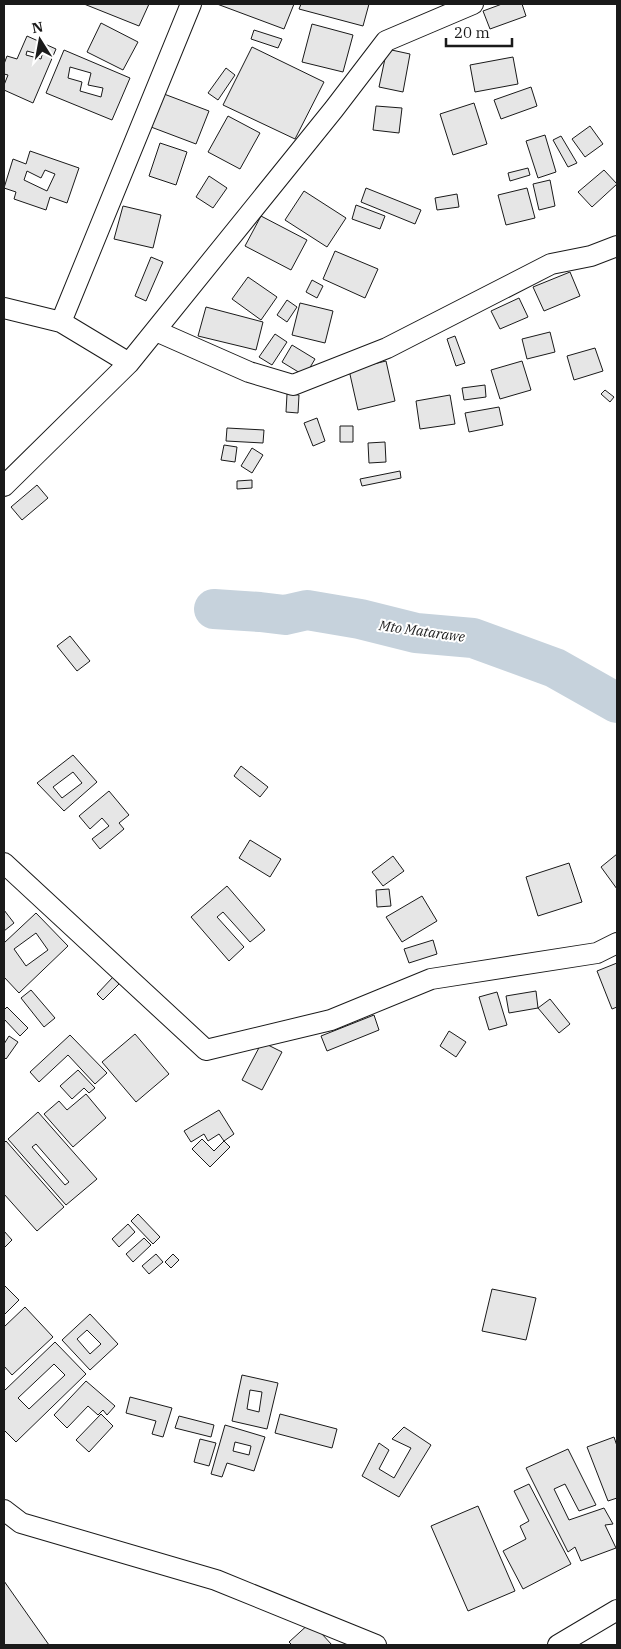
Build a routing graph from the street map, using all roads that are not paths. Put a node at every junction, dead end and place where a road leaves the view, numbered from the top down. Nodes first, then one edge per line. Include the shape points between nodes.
1 (191, 4) edge
2 (472, 4) edge
3 (617, 246) edge
4 (4, 308) edge
5 (61, 322) junction
6 (156, 331) junction
7 (129, 363) junction
8 (4, 486) edge
9 (4, 863) edge
10 (617, 943) edge
11 (4, 1510) edge
12 (617, 1610) edge
13 (376, 1645) edge
14 (558, 1645) edge

1 - 5 street
2 - 6 street via 386,41
3 - 6 street via 591,256 551,264 388,348 293,385 249,372
4 - 5 street
5 - 7 street
6 - 7 street
7 - 8 street
9 - 10 street via 206,1050 331,1020 431,979 597,952
11 - 13 street via 21,1523 216,1580
12 - 14 street

